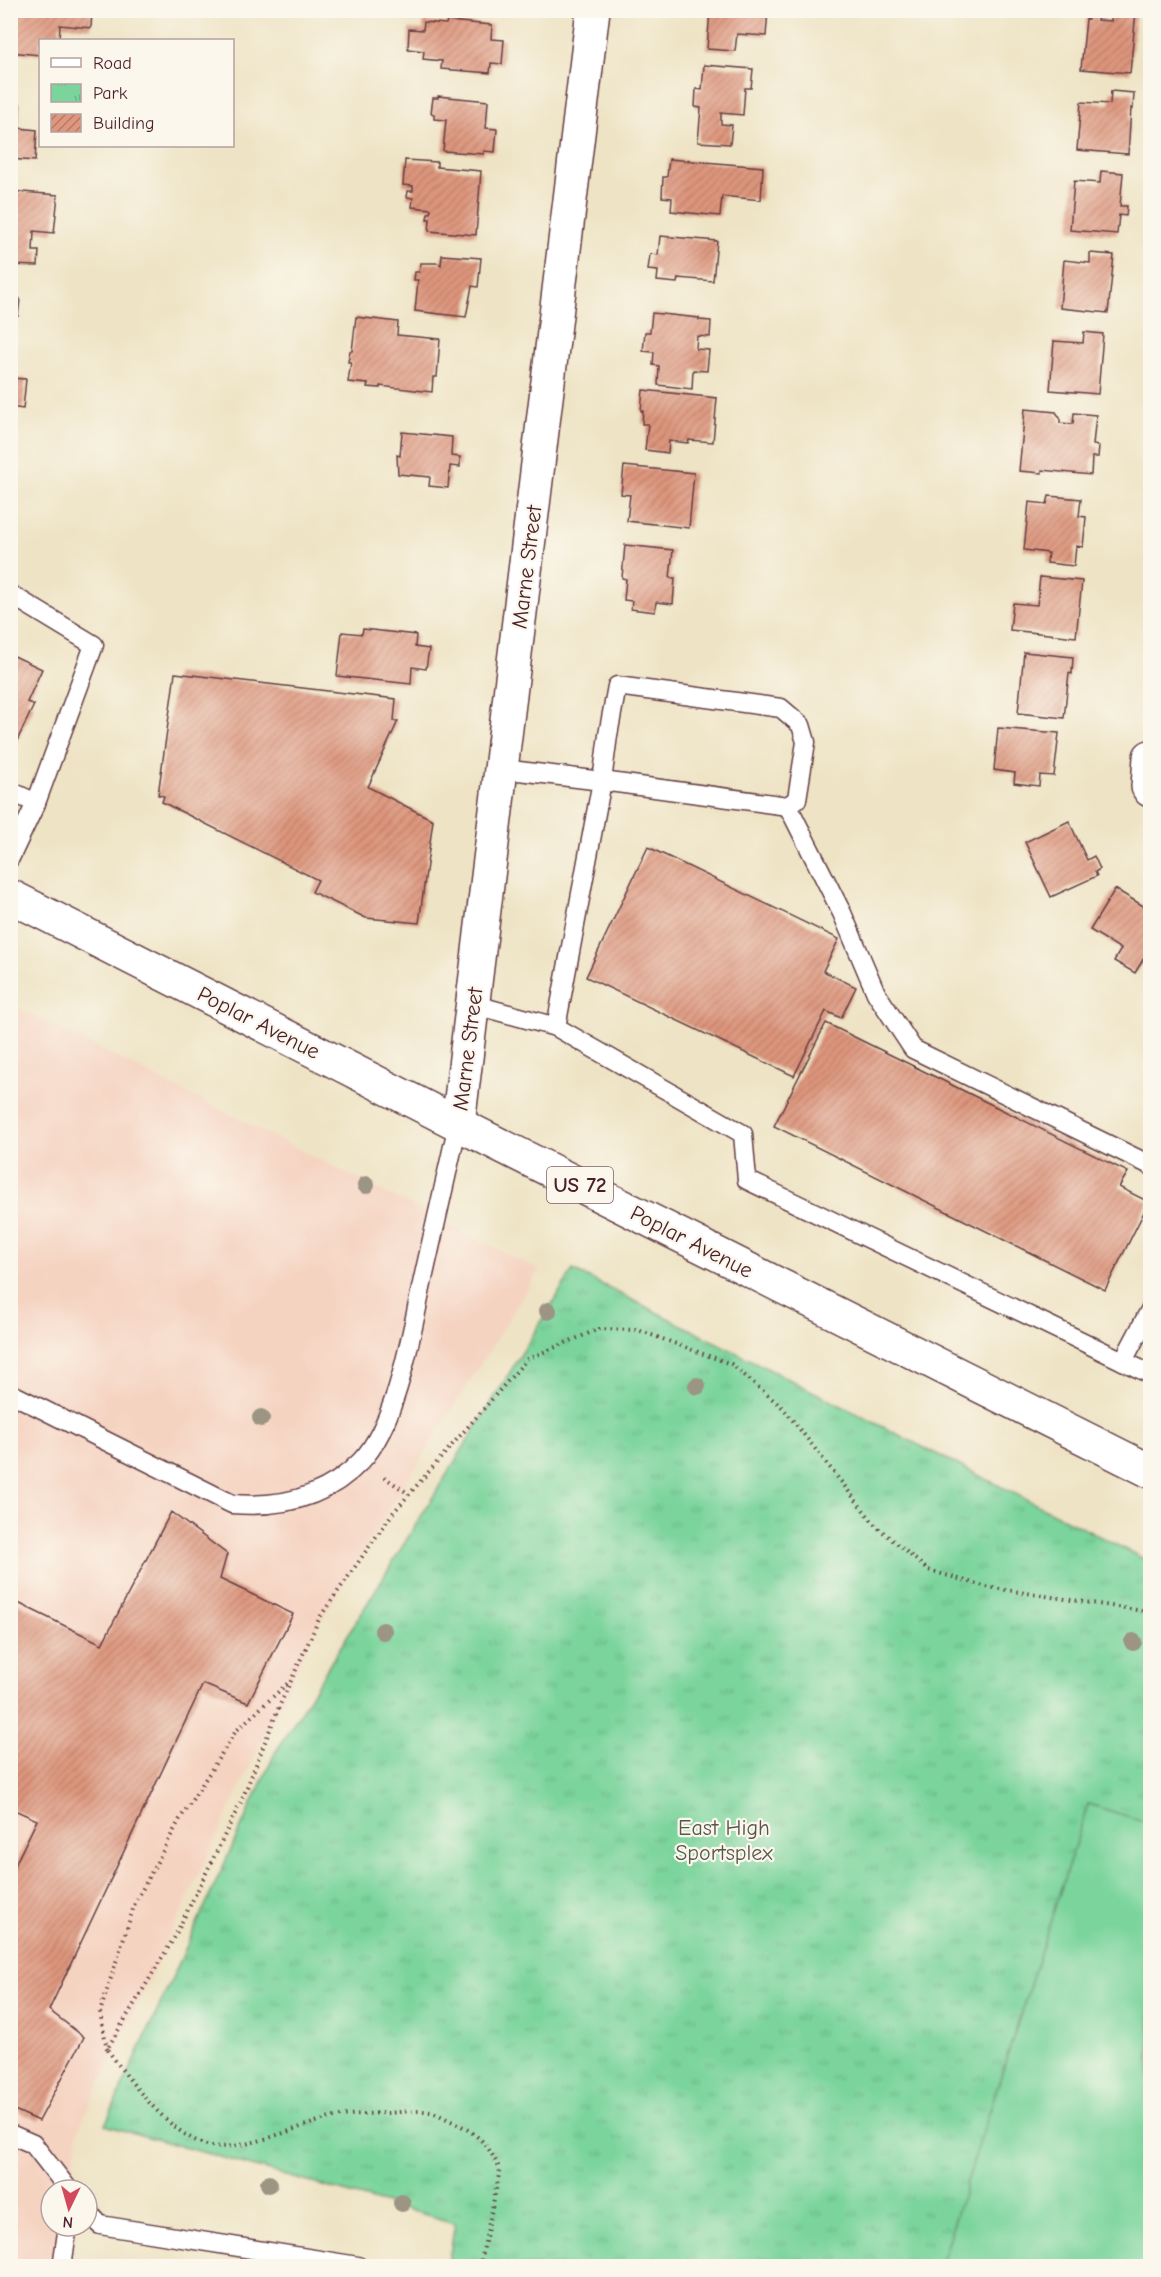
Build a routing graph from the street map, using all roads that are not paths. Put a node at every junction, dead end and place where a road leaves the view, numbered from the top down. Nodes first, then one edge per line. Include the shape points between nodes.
1 (593, 10) edge
2 (10, 594) edge
3 (502, 769) junction
4 (602, 780) junction
5 (10, 791) edge
6 (36, 802) junction
7 (788, 806) junction
8 (10, 858) edge
9 (10, 896) edge
10 (472, 1004) junction
11 (555, 1027) junction
12 (458, 1124) junction
13 (1150, 1165) edge
14 (1150, 1310) edge
15 (1123, 1361) junction
16 (1150, 1374) edge
17 (10, 1393) edge
18 (1150, 1471) edge
19 (10, 2134) edge
20 (60, 2178) edge
21 (99, 2224) edge
22 (66, 2238) edge
23 (62, 2266) edge
24 (358, 2266) edge

1 - 3 main road, Marne Street
2 - 6 lane via 94,645
3 - 4 lane
3 - 10 main road, Marne Street
4 - 7 lane
4 - 7 lane via 617,686 770,706 781,708 801,724 806,741 797,799
4 - 11 lane
5 - 6 lane
6 - 8 lane
7 - 13 lane via 842,913 876,993 913,1049
9 - 12 main road, Poplar Avenue / US 72
10 - 11 lane
10 - 12 main road, Marne Street
11 - 15 lane via 743,1134 747,1180
12 - 17 lane via 390,1412 362,1461 316,1494 289,1503 232,1504
12 - 18 main road, Poplar Avenue / US 72
14 - 15 lane
15 - 16 lane
19 - 20 lane via 33,2144
21 - 24 lane
22 - 23 lane

